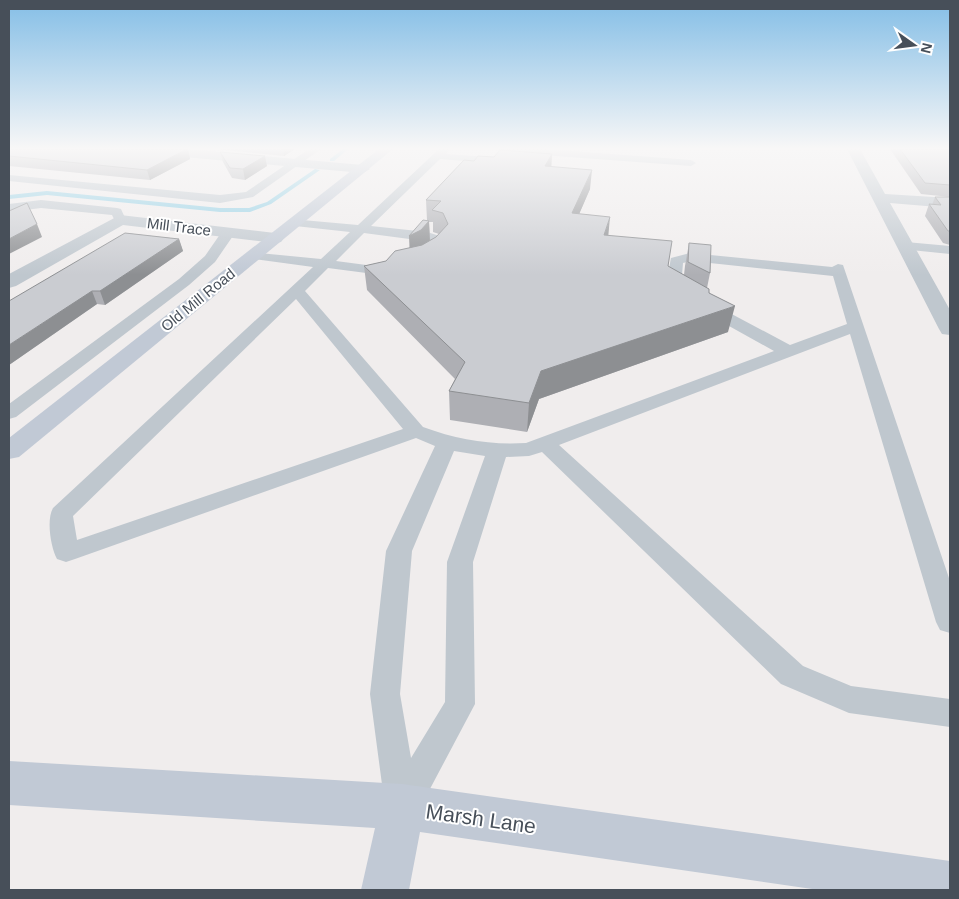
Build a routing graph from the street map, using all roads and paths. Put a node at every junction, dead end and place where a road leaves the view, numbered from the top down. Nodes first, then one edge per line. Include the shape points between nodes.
1 (139, 191) edge
2 (255, 191) edge
3 (334, 191) edge
4 (402, 191) edge
5 (876, 191) edge
6 (880, 198) junction
7 (950, 204) edge
8 (9, 208) edge
9 (120, 220) junction
10 (295, 222) junction
11 (362, 229) junction
12 (228, 233) junction
13 (275, 238) junction
14 (906, 246) junction
15 (950, 250) edge
16 (254, 255) junction
17 (325, 264) junction
18 (9, 282) edge
19 (297, 291) junction
20 (944, 310) edge
21 (856, 326) junction
22 (950, 330) edge
23 (788, 352) junction
24 (9, 413) edge
25 (416, 431) junction
26 (447, 443) junction
27 (545, 444) junction
28 (9, 451) edge
29 (497, 451) junction
30 (950, 622) edge
31 (950, 713) edge
32 (9, 782) edge
33 (402, 807) junction
34 (950, 885) edge
35 (385, 890) edge

1 - 2 lane via 220,199 249,195
3 - 10 street, Old Mill Road
4 - 11 lane
5 - 6 street
6 - 7 street
6 - 14 street
8 - 9 lane via 42,204 117,212
9 - 12 street, Mill Trace
9 - 18 street
10 - 11 lane
10 - 13 street, Old Mill Road
11 - 17 lane
11 - 17 lane via 418,234 438,240 440,247 430,258 413,266 374,270
12 - 13 street, Mill Trace
12 - 24 lane via 210,259 184,282
13 - 16 street, Old Mill Road
14 - 15 lane
14 - 20 street
16 - 17 lane
16 - 28 street, Old Mill Road
17 - 19 lane
19 - 25 lane
19 - 25 lane via 61,514 66,553
20 - 22 street
21 - 23 lane
21 - 23 lane via 839,270 690,257 676,261 673,289
21 - 30 lane
23 - 27 lane
25 - 26 lane
26 - 29 lane
26 - 33 lane via 399,550 385,694
27 - 29 lane via 529,449
27 - 31 lane via 792,675 849,698
29 - 33 lane via 460,562 460,704
32 - 33 street, Marsh Lane
33 - 34 street, Marsh Lane
33 - 35 street

